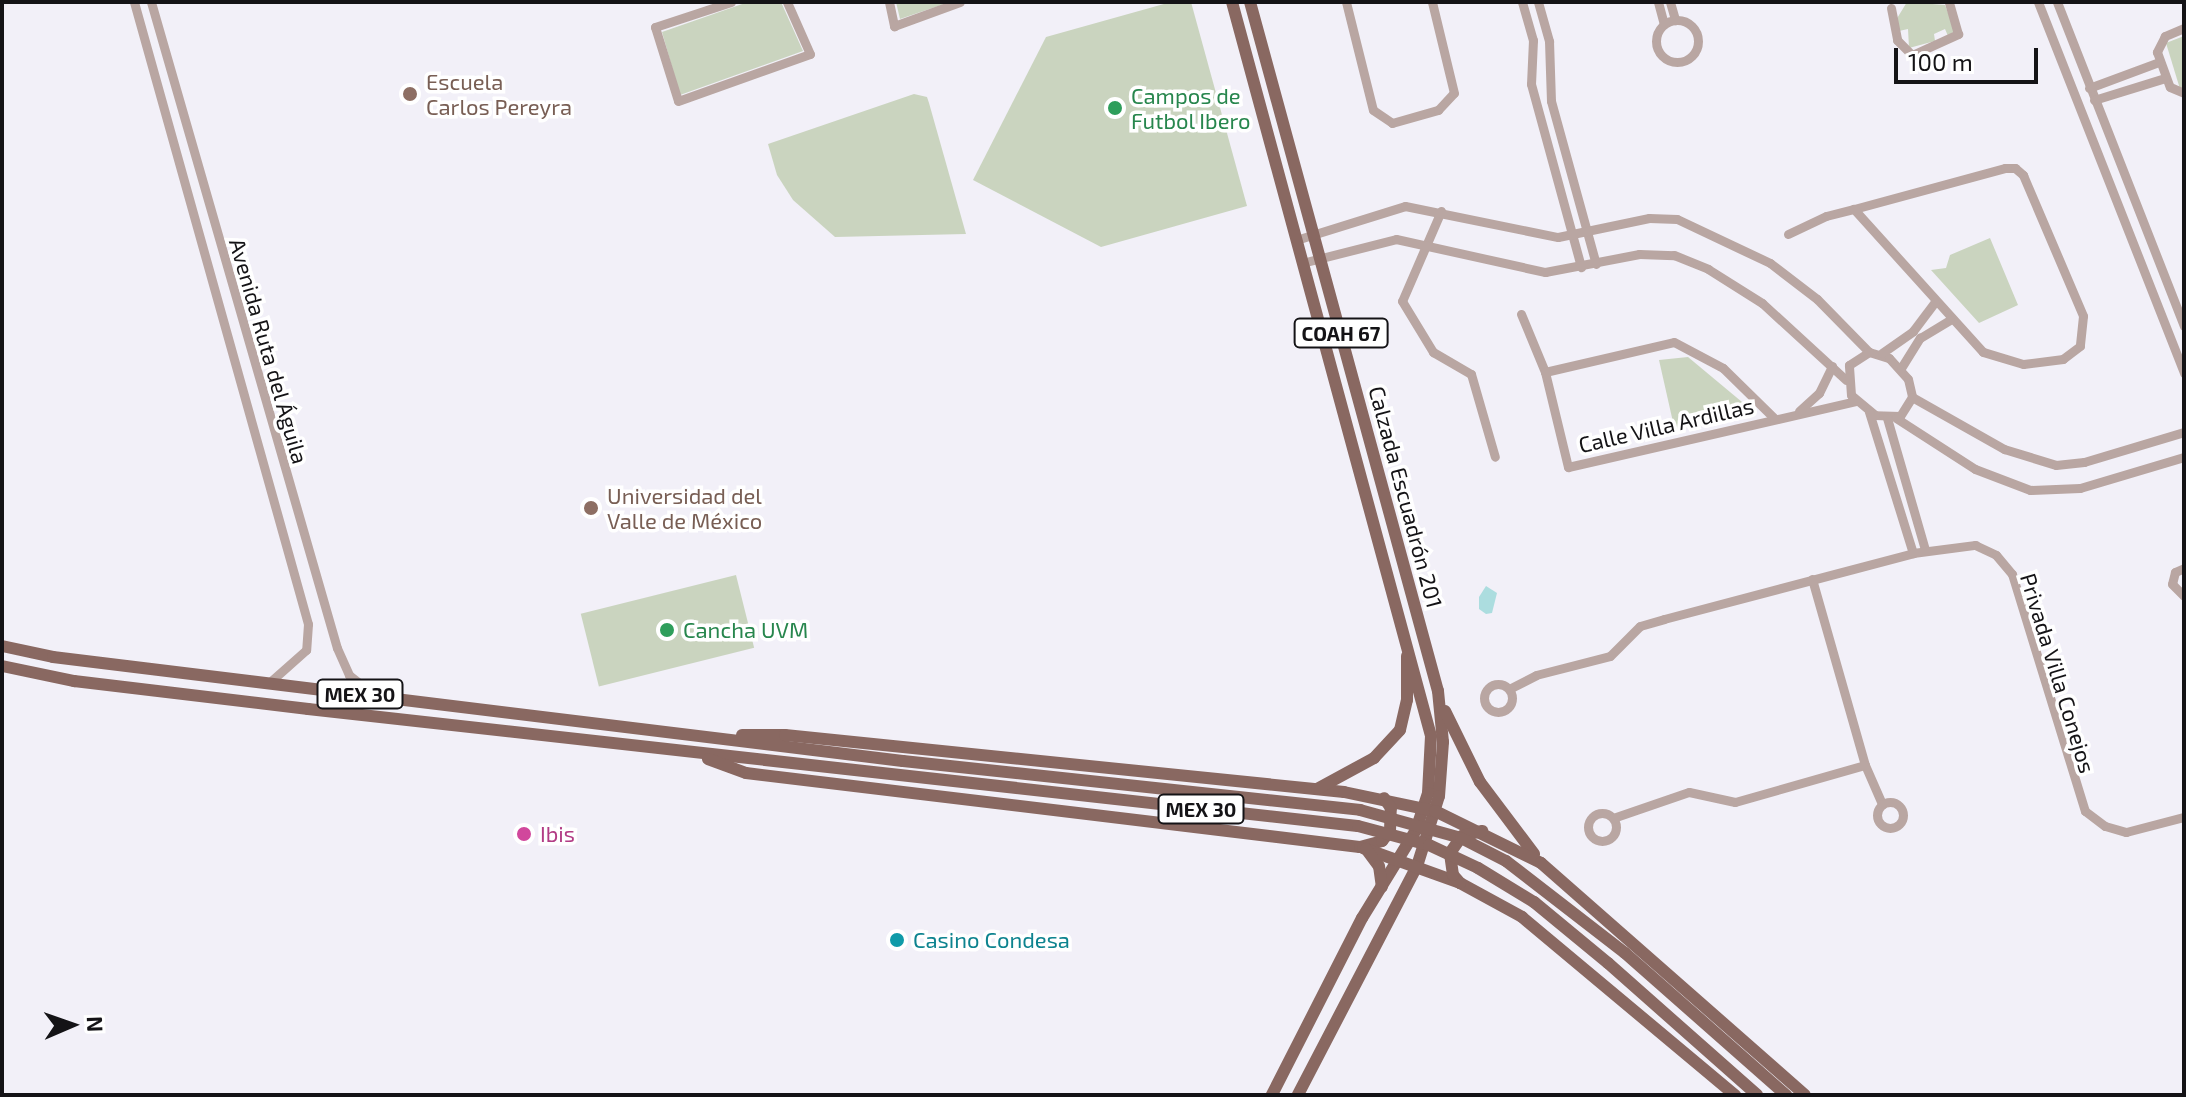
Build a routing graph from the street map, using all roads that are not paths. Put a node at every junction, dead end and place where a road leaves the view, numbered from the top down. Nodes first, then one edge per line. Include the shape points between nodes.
1 (134, 2) edge
2 (151, 2) edge
3 (731, 2) edge
4 (787, 2) edge
5 (889, 2) edge
6 (960, 2) edge
7 (1232, 2) edge
8 (1250, 2) edge
9 (1346, 2) edge
10 (1432, 2) edge
11 (1522, 2) edge
12 (1538, 2) edge
13 (1658, 2) edge
14 (1670, 2) edge
15 (1949, 2) edge
16 (2038, 2) edge
17 (2057, 2) edge
18 (1891, 8) dead end
19 (1675, 20) junction
20 (1664, 24) junction
21 (2184, 28) edge
22 (2159, 62) junction
23 (2132, 73) junction
24 (2165, 78) junction
25 (2137, 87) junction
26 (2089, 88) junction
27 (2184, 93) edge
28 (2094, 100) junction
29 (1854, 209) junction
30 (1441, 211) junction
31 (211, 212) junction
32 (194, 217) junction
33 (1313, 231) junction
34 (1587, 232) junction
35 (1788, 234) dead end
36 (1573, 236) junction
37 (1296, 240) junction
38 (1430, 243) junction
39 (1321, 258) junction
40 (1302, 263) junction
41 (1596, 264) junction
42 (1581, 267) junction
43 (1935, 302) junction
44 (1521, 314) dead end
45 (1950, 320) junction
46 (2184, 326) edge
47 (1917, 335) junction
48 (1869, 352) junction
49 (1882, 353) junction
50 (1832, 366) junction
51 (1901, 368) junction
52 (1545, 372) junction
53 (2184, 373) edge
54 (1846, 380) junction
55 (1912, 397) junction
56 (1856, 401) junction
57 (1869, 412) junction
58 (1796, 413) junction
59 (1774, 418) junction
60 (1892, 418) junction
61 (2184, 432) edge
62 (1495, 457) dead end
63 (2184, 457) edge
64 (1910, 496) junction
65 (1897, 500) junction
66 (1925, 550) junction
67 (1913, 553) junction
68 (2184, 568) edge
69 (1812, 579) junction
70 (2184, 596) edge
71 (1407, 641) junction
72 (2, 646) edge
73 (2, 666) edge
74 (270, 682) junction
75 (1509, 689) dead end
76 (1438, 691) junction
77 (376, 696) junction
78 (719, 737) junction
79 (698, 754) junction
80 (1865, 765) junction
81 (1315, 790) junction
82 (1384, 798) junction
83 (1882, 804) dead end
84 (1430, 810) junction
85 (2184, 817) edge
86 (1613, 818) dead end
87 (1482, 831) junction
88 (1363, 848) junction
89 (1401, 860) junction
90 (1541, 863) junction
91 (1417, 866) junction
92 (1439, 875) junction
93 (1460, 883) junction
94 (1407, 885) junction
95 (1381, 888) junction
96 (1400, 900) junction
97 (1755, 1093) edge
98 (1272, 1095) edge
99 (1298, 1095) edge
100 (1735, 1095) edge
101 (1786, 1095) edge
102 (1805, 1095) edge

1 - 32 street, Avenida Ruta del Águila
2 - 31 street, Avenida Ruta del Águila
3 - 4 street via 655,27 678,101 810,54
5 - 6 street via 894,26
7 - 37 main road, Calzada Escuadrón 201 / COAH 67
8 - 33 main road, Calzada Escuadrón 201 / COAH 67
9 - 10 street via 1373,110 1392,123 1438,110 1454,93
11 - 36 street via 1533,40 1531,84
12 - 34 street via 1549,41 1551,101
13 - 20 street
14 - 19 street
15 - 18 street via 1958,34 1912,55 1897,40
16 - 53 street
17 - 26 street
19 - 20 street
19 - 20 street via 1688,23 1698,40 1695,53 1684,61 1671,62 1657,48 1656,35
21 - 22 street via 2160,40
22 - 23 street
22 - 24 street
23 - 25 street
23 - 26 street
24 - 25 street
24 - 27 street
25 - 28 street
26 - 28 street
28 - 46 street
29 - 35 street
29 - 43 street
29 - 45 street via 2005,168 2023,175 2083,316 2080,346 2063,359 2007,363 1983,352
30 - 33 street via 1390,209
30 - 36 street via 1539,234
30 - 38 street
31 - 32 street
31 - 77 street, Avenida Ruta del Águila via 341,662
32 - 74 street, Avenida Ruta del Águila via 308,624 306,650
33 - 37 street
33 - 39 main road, Calzada Escuadrón 201 / COAH 67
34 - 36 street
34 - 41 street
34 - 48 street via 1649,218 1691,223 1794,280
36 - 42 street
37 - 40 main road, Calzada Escuadrón 201 / COAH 67
38 - 39 street via 1396,239
38 - 42 street via 1545,272
38 - 62 street via 1402,301 1433,352 1471,374
39 - 40 street
39 - 76 main road, Calzada Escuadrón 201 / COAH 67
40 - 71 main road, Calzada Escuadrón 201 / COAH 67
41 - 42 street
41 - 50 street via 1654,253 1691,261 1778,315
43 - 45 street
43 - 47 street
44 - 52 street, Calle Villa Ardillas
45 - 47 street
47 - 49 street
47 - 51 street
48 - 49 street
48 - 54 street via 1855,358
49 - 51 street
50 - 54 street
50 - 58 street via 1819,393
51 - 55 street
52 - 59 street, Calle Villa Ardillas via 1674,342 1723,368
52 - 59 street, Calle Villa Ardillas via 1568,467
54 - 56 street
55 - 60 street
55 - 61 street via 2004,449 2056,465 2084,462
56 - 57 street
56 - 58 street, Calle Villa Ardillas
57 - 60 street
57 - 65 street
58 - 59 street, Calle Villa Ardillas
60 - 63 street via 1975,469 2030,490 2080,488
60 - 64 street
64 - 65 street
64 - 66 street
65 - 67 street
66 - 67 street, Privada Villa Conejos
66 - 85 street, Privada Villa Conejos via 1975,545 1996,555 2012,574 2085,811 2097,822 2126,832
67 - 69 street, Privada Villa Conejos
68 - 70 street via 2175,572 2172,584
69 - 75 street, Privada Villa Conejos via 1647,624 1610,656 1536,675
69 - 80 street
71 - 81 main road via 1407,700 1400,730 1374,758
71 - 84 main road, Calzada Escuadrón 201 / COAH 67 via 1431,736
72 - 74 main road, MEX 30
73 - 79 main road, MEX 30 via 86,683
74 - 77 main road, MEX 30
76 - 84 main road, Calzada Escuadrón 201 / COAH 67 via 1443,762
76 - 90 main road via 1480,782
77 - 78 main road, MEX 30
78 - 81 main road via 785,735
78 - 101 main road, MEX 30, bridge via 1360,810 1461,838 1506,861 1574,910
79 - 88 main road via 746,773
79 - 97 main road, MEX 30, bridge via 1358,826 1429,845 1534,902
80 - 83 street
80 - 86 street via 1745,800 1729,802 1701,792 1674,795
81 - 82 main road
82 - 84 main road
82 - 88 main road via 1391,808 1390,831 1382,841
84 - 87 main road
84 - 89 main road, Calzada Escuadrón 201 / COAH 67
84 - 91 main road, Calzada Escuadrón 201 / COAH 67
87 - 90 main road
87 - 93 main road via 1462,836 1450,853 1453,875
88 - 89 main road
88 - 95 main road via 1379,866
89 - 91 main road
89 - 95 main road, COAH 67
90 - 102 main road
91 - 92 main road
91 - 94 main road, COAH 67
92 - 93 main road
92 - 94 main road
93 - 100 main road via 1522,917
94 - 96 main road, COAH 67
95 - 96 main road
95 - 98 main road, COAH 67
96 - 99 main road, COAH 67

